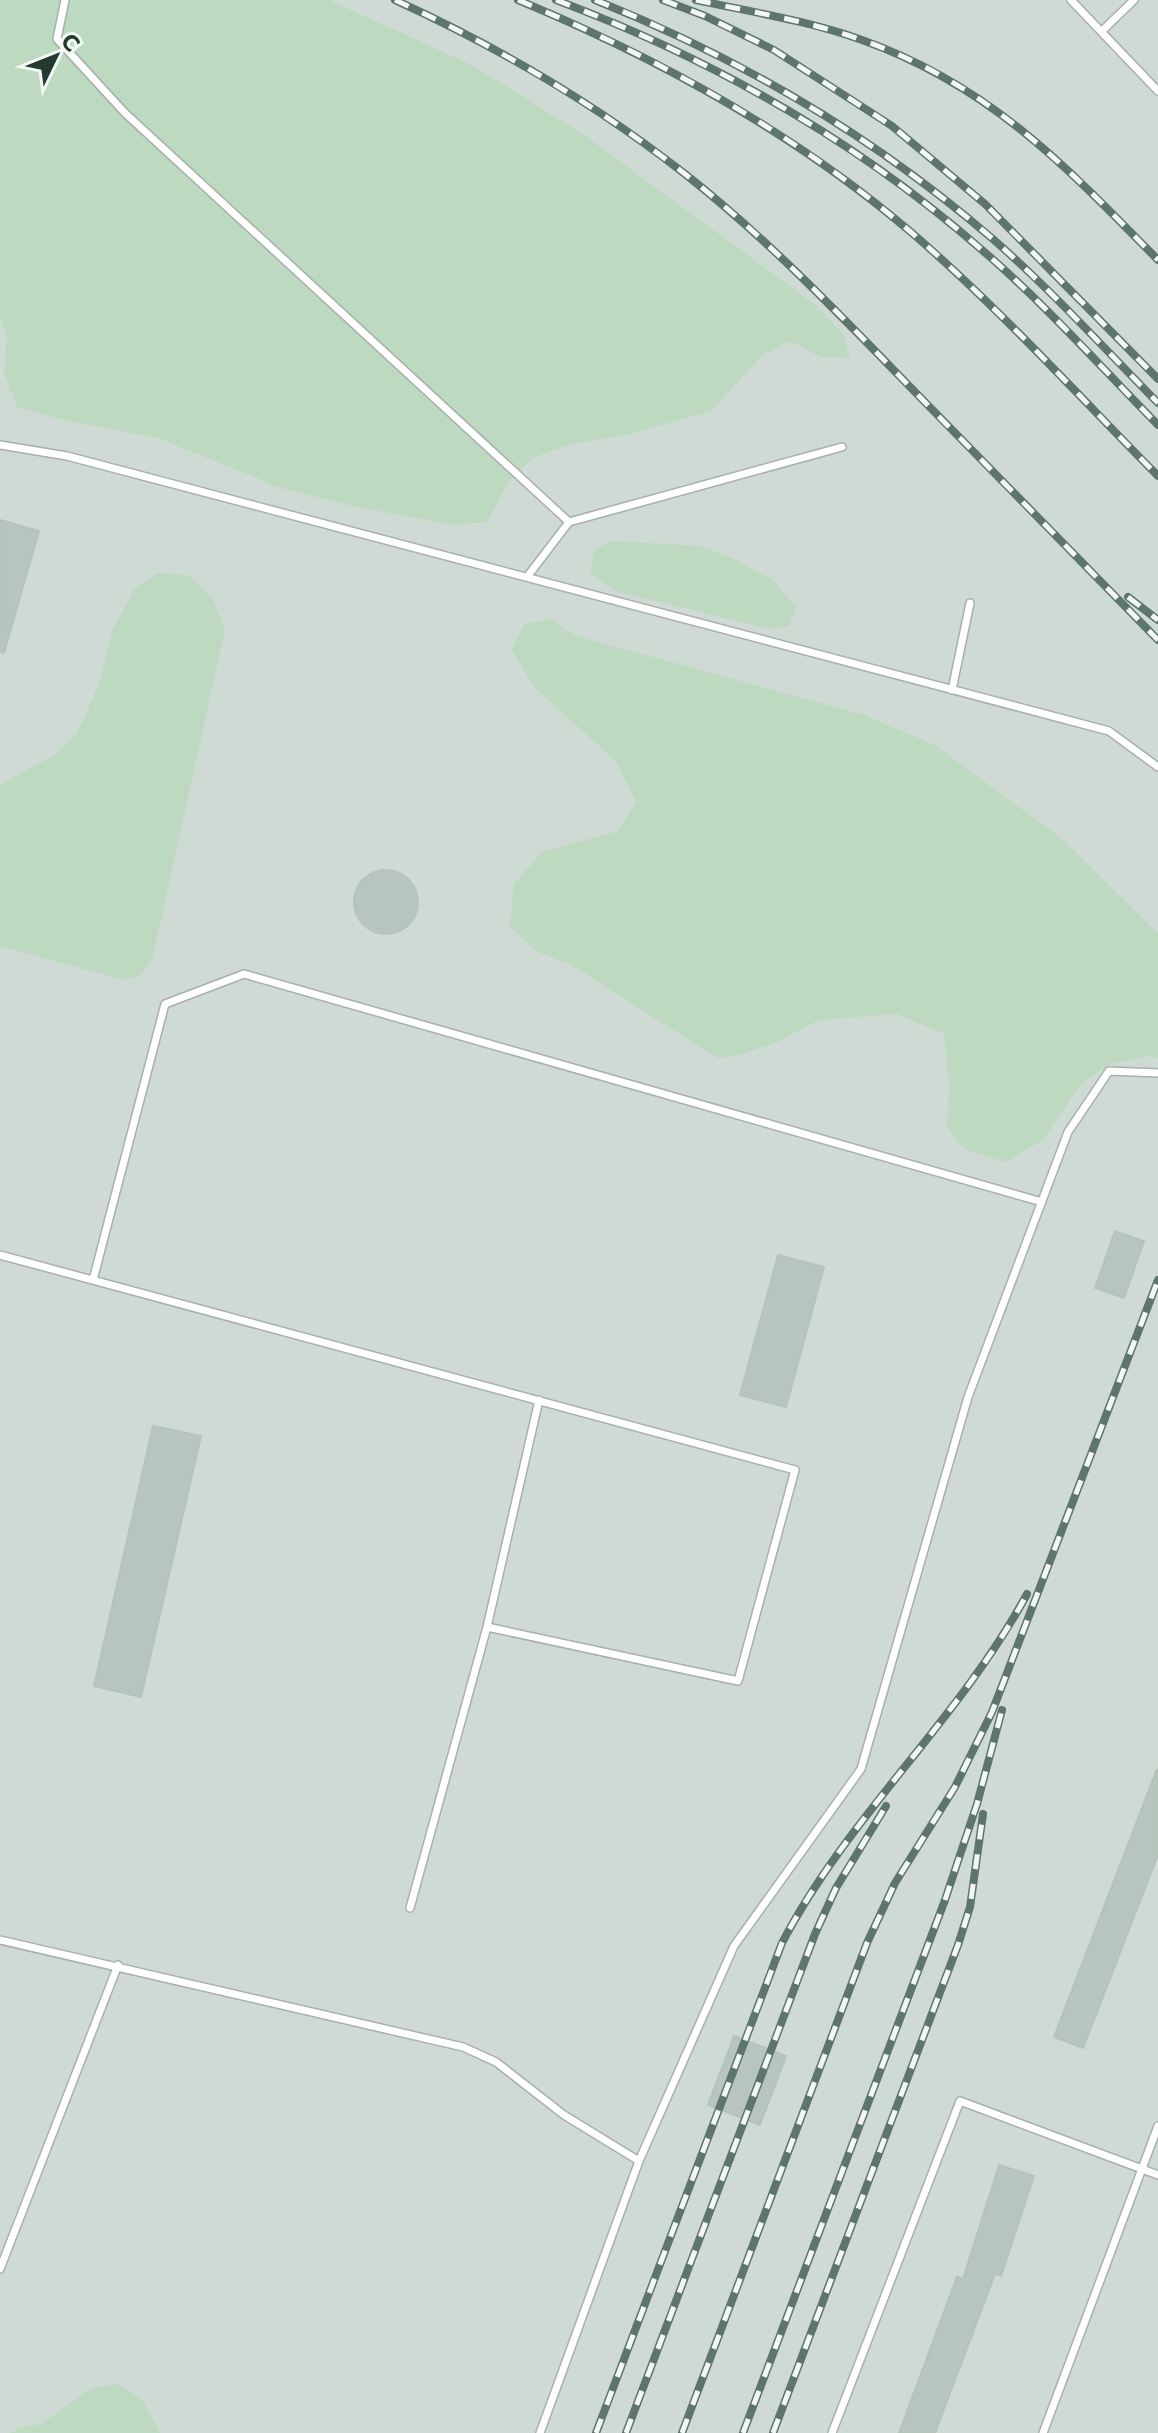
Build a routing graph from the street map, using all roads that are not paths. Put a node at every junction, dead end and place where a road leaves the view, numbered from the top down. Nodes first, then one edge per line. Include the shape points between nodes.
1 (65, 0) edge
2 (1071, 0) edge
3 (1134, 0) edge
4 (1102, 31) junction
5 (1158, 91) edge
6 (0, 445) edge
7 (842, 447) dead end
8 (569, 522) junction
9 (527, 577) junction
10 (970, 603) dead end
11 (952, 690) junction
12 (1158, 767) edge
13 (1158, 1073) edge
14 (1042, 1202) junction
15 (0, 1255) edge
16 (93, 1280) junction
17 (539, 1400) junction
18 (487, 1627) junction
19 (410, 1908) dead end
20 (0, 1940) edge
21 (118, 1965) junction
22 (1158, 2126) edge
23 (639, 2161) junction
24 (1141, 2169) junction
25 (1158, 2175) edge
26 (4, 2249) edge
27 (0, 2269) edge
28 (540, 2433) edge
29 (832, 2433) edge
30 (1043, 2433) edge

1 - 8 lane via 57,39 125,113
2 - 4 lane
3 - 4 lane
4 - 5 lane
6 - 9 lane via 67,456
7 - 8 lane
8 - 9 lane
9 - 11 lane
10 - 11 lane
11 - 12 lane via 1109,731
13 - 14 lane via 1109,1071 1068,1132
14 - 16 lane via 244,974 165,1004
14 - 23 lane via 968,1397 861,1769 734,1946
15 - 16 lane
16 - 17 lane
17 - 18 lane
17 - 18 lane via 795,1470 738,1681
18 - 19 lane
20 - 21 lane
21 - 23 lane via 463,2047 496,2062 564,2115
21 - 26 lane
22 - 24 lane
23 - 28 lane
24 - 25 lane
24 - 29 lane via 960,2101
24 - 30 lane
26 - 27 lane

